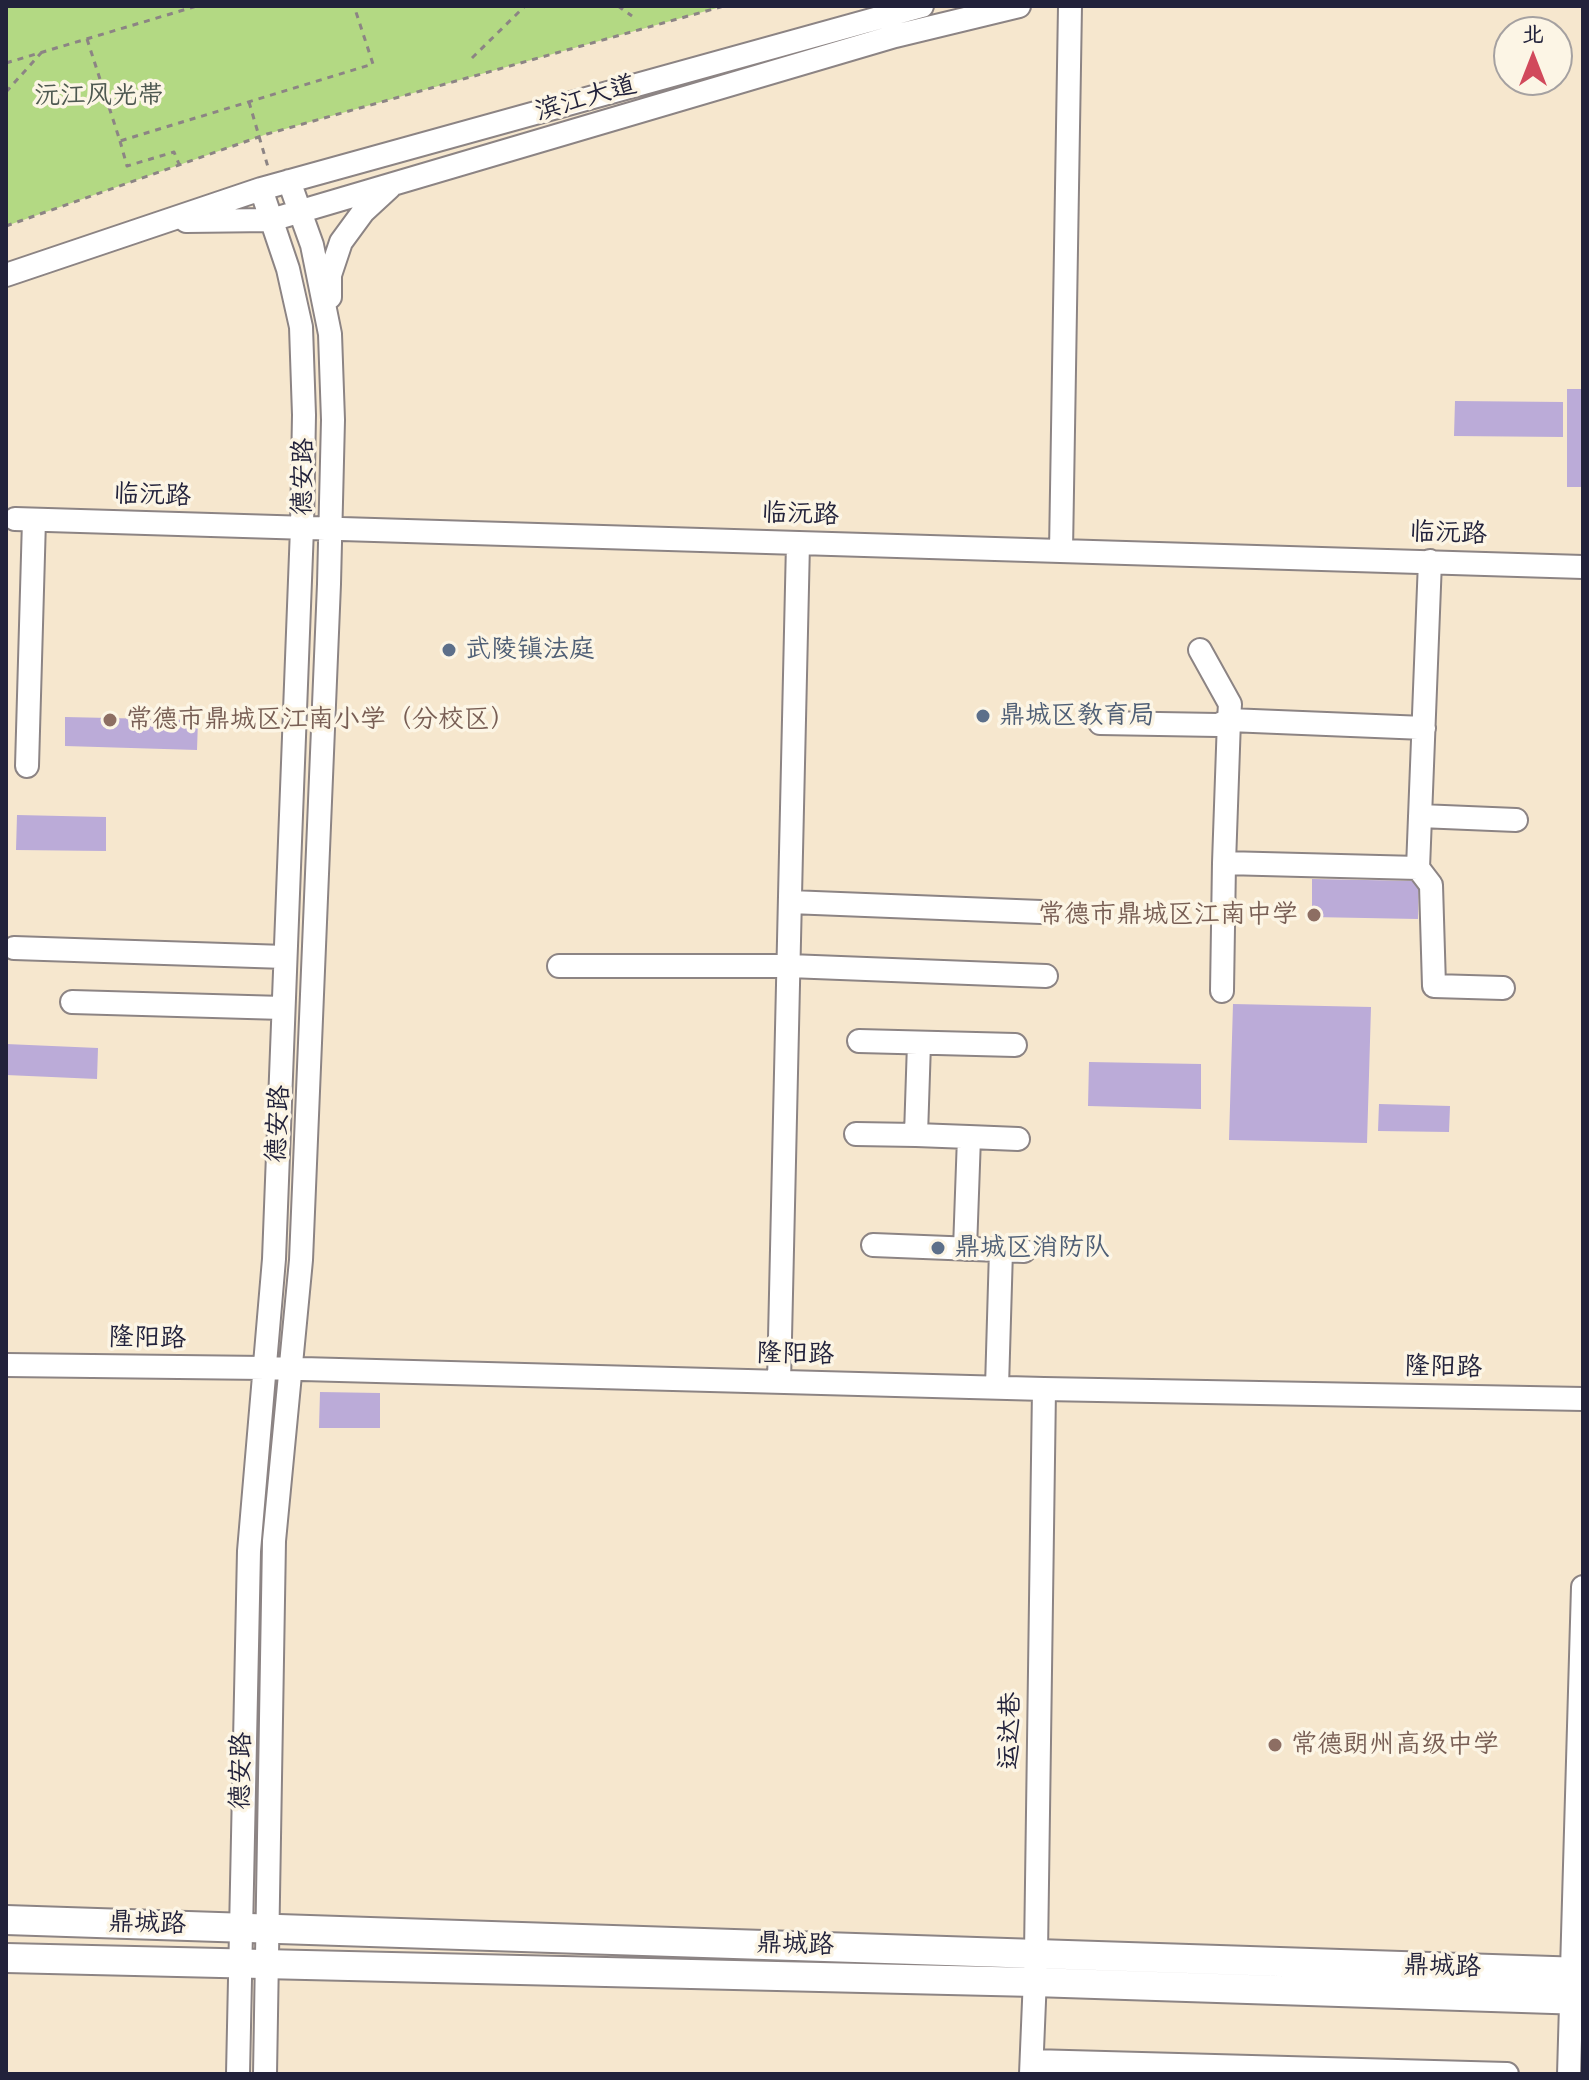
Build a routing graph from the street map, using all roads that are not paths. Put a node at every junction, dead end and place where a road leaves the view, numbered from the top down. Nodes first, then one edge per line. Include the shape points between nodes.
1 (922, 6) edge
2 (1019, 6) edge
3 (1070, 6) edge
4 (393, 185) junction
5 (274, 186) junction
6 (302, 212) junction
7 (271, 220) junction
8 (165, 221) junction
9 (6, 275) edge
10 (330, 334) junction
11 (302, 528) junction
12 (331, 529) junction
13 (798, 543) junction
14 (1061, 551) junction
15 (1430, 561) junction
16 (1583, 567) edge
17 (1200, 650) dead end
18 (1229, 720) junction
19 (1100, 723) dead end
20 (1424, 728) junction
21 (27, 766) dead end
22 (1420, 816) junction
23 (1516, 820) dead end
24 (1224, 863) junction
25 (1418, 868) junction
26 (790, 902) junction
27 (1041, 912) dead end
28 (14, 948) dead end
29 (285, 957) junction
30 (559, 966) dead end
31 (789, 966) junction
32 (1046, 976) dead end
33 (1503, 988) dead end
34 (1222, 991) dead end
35 (72, 1002) dead end
36 (283, 1008) junction
37 (859, 1041) dead end
38 (919, 1043) junction
39 (1015, 1045) dead end
40 (856, 1134) dead end
41 (916, 1135) junction
42 (969, 1137) junction
43 (1018, 1139) dead end
44 (873, 1245) dead end
45 (965, 1249) junction
46 (6, 1365) edge
47 (265, 1368) junction
48 (291, 1369) junction
49 (779, 1382) junction
50 (997, 1387) junction
51 (1044, 1389) junction
52 (1583, 1399) edge
53 (1583, 1587) edge
54 (6, 1920) edge
55 (254, 1927) junction
56 (1036, 1953) junction
57 (6, 1958) edge
58 (254, 1963) junction
59 (1578, 1972) edge
60 (1034, 1982) junction
61 (1577, 2000) edge
62 (1031, 2068) edge
63 (1282, 2071) edge
64 (238, 2074) edge
65 (265, 2074) edge
66 (1507, 2074) edge
67 (1569, 2074) edge

1 - 5 street, 滨江大道
2 - 4 street, 滨江大道 via 895,36
3 - 14 street
4 - 6 street, 滨江大道
4 - 10 street via 341,242 330,275
5 - 6 street, 德安路
5 - 7 street, 德安路
5 - 8 street, 滨江大道
6 - 7 street, 滨江大道
6 - 10 street, 德安路
7 - 8 street, 滨江大道
7 - 11 street, 德安路 via 301,327
8 - 9 street, 滨江大道
10 - 12 street, 德安路
11 - 12 street, 临沅路
11 - 21 street, 临沅路 via 25,520
11 - 29 street, 德安路
12 - 13 street, 临沅路
12 - 48 street, 德安路 via 302,1245
13 - 14 street, 临沅路
13 - 26 street
14 - 15 street, 临沅路
15 - 16 street, 临沅路
15 - 20 street
17 - 18 street via 1230,704
18 - 19 street via 1218,725
18 - 20 street
18 - 24 street
20 - 22 street
22 - 23 street
22 - 25 street
24 - 25 street
24 - 34 street
25 - 33 street via 1431,885 1434,986
26 - 27 street
26 - 31 street
28 - 29 street
29 - 36 street, 德安路
30 - 31 street
31 - 32 street
31 - 49 street
35 - 36 street
36 - 47 street, 德安路
37 - 38 street
38 - 39 street
38 - 41 street
40 - 41 street
41 - 42 street
42 - 43 street
42 - 45 street
44 - 45 street
45 - 50 street via 1013,1250
46 - 47 street, 隆阳路
47 - 48 street, 隆阳路
47 - 55 street, 德安路 via 249,1551
48 - 49 street, 隆阳路
48 - 55 street, 德安路 via 274,1541
49 - 50 street, 隆阳路
50 - 51 street, 隆阳路
51 - 52 street, 隆阳路
51 - 56 street, 运达巷
53 - 59 street
54 - 55 main road, 鼎城路
55 - 56 main road, 鼎城路
55 - 58 street, 德安路
56 - 59 main road, 鼎城路
56 - 60 street, 运达巷
57 - 58 main road, 鼎城路
58 - 60 main road, 鼎城路
58 - 64 street, 德安路
58 - 65 street, 德安路
59 - 61 street
60 - 61 main road, 鼎城路
60 - 62 street, 运达巷
61 - 67 street
62 - 63 street
63 - 66 street

